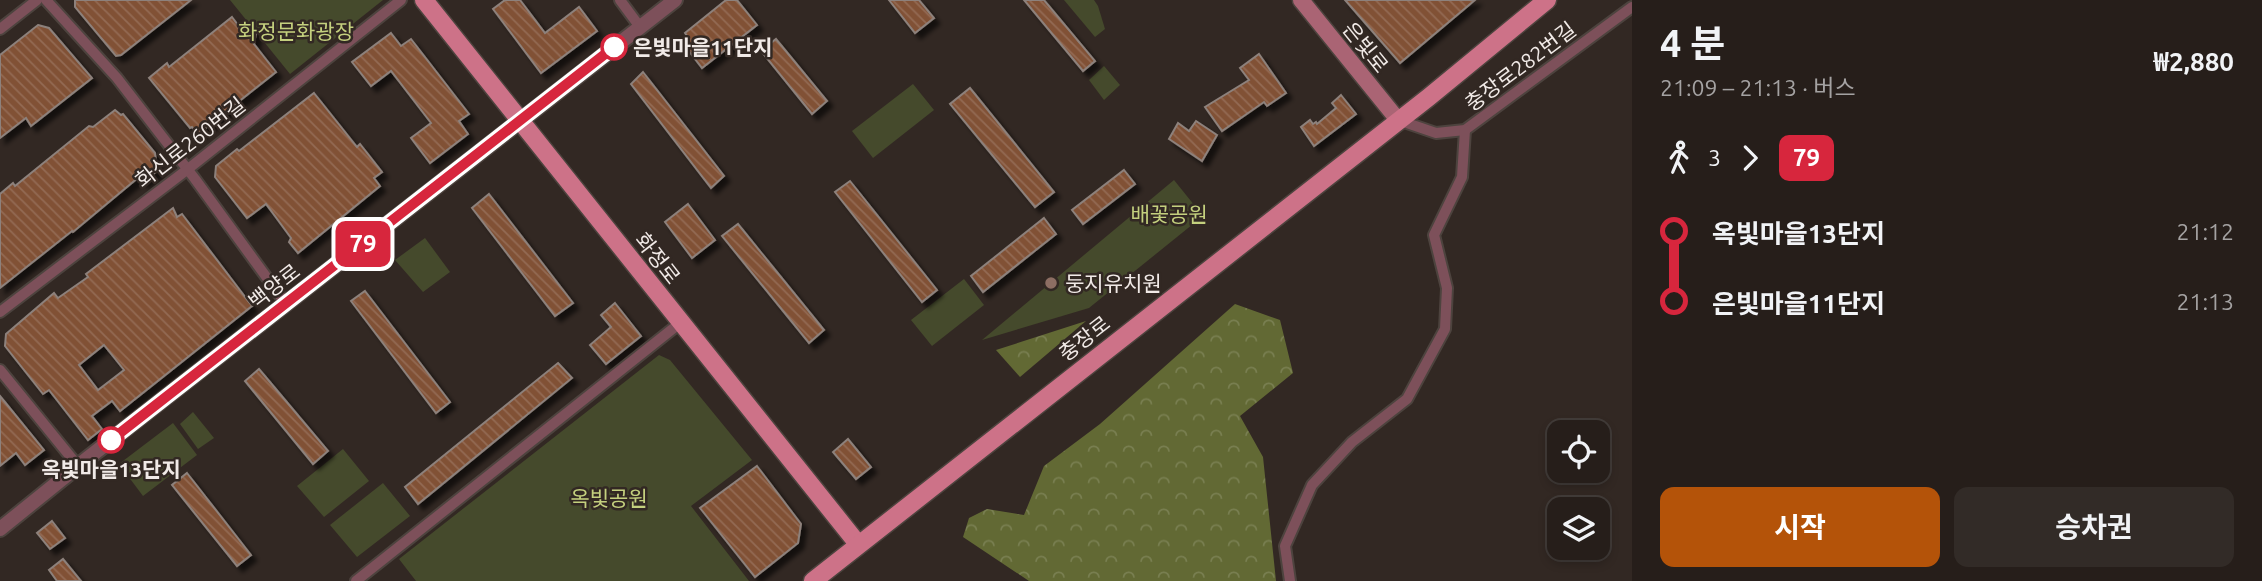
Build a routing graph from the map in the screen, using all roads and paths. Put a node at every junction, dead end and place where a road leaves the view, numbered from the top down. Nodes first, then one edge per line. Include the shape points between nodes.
1 (37, 0) edge
2 (46, 0) edge
3 (401, 0) edge
4 (424, 0) edge
5 (620, 0) edge
6 (675, 0) edge
7 (1301, 0) edge
8 (1548, 0) edge
9 (1632, 7) edge
10 (640, 27) junction
11 (0, 29) edge
12 (521, 120) junction
13 (1398, 120) junction
14 (1465, 130) junction
15 (188, 169) junction
16 (286, 304) junction
17 (0, 312) edge
18 (680, 323) junction
19 (0, 370) edge
20 (78, 466) junction
21 (0, 529) edge
22 (858, 544) junction
23 (356, 581) edge
24 (813, 581) edge
25 (1290, 581) edge

1 - 11 street
2 - 15 street via 117,78
3 - 15 street, 화신로260번길
4 - 12 main road, 화정로
5 - 10 street
6 - 10 street, 백양로
7 - 13 main road, 은빛로
8 - 13 main road, 충장로
9 - 14 street, 충장로282번길
10 - 12 street, 백양로
12 - 16 street, 백양로
12 - 18 main road, 화정로
13 - 14 street, 충장로282번길 via 1436,133
13 - 22 main road, 충장로
14 - 25 street, 충장로282번길 via 1462,177 1434,235 1447,288 1445,329 1407,399 1352,442 1312,485 1285,546
15 - 16 street
15 - 17 street, 화신로260번길
16 - 20 street, 백양로
18 - 22 main road, 화정로
18 - 23 street
19 - 20 street
20 - 21 street, 백양로
22 - 24 main road, 충장로

